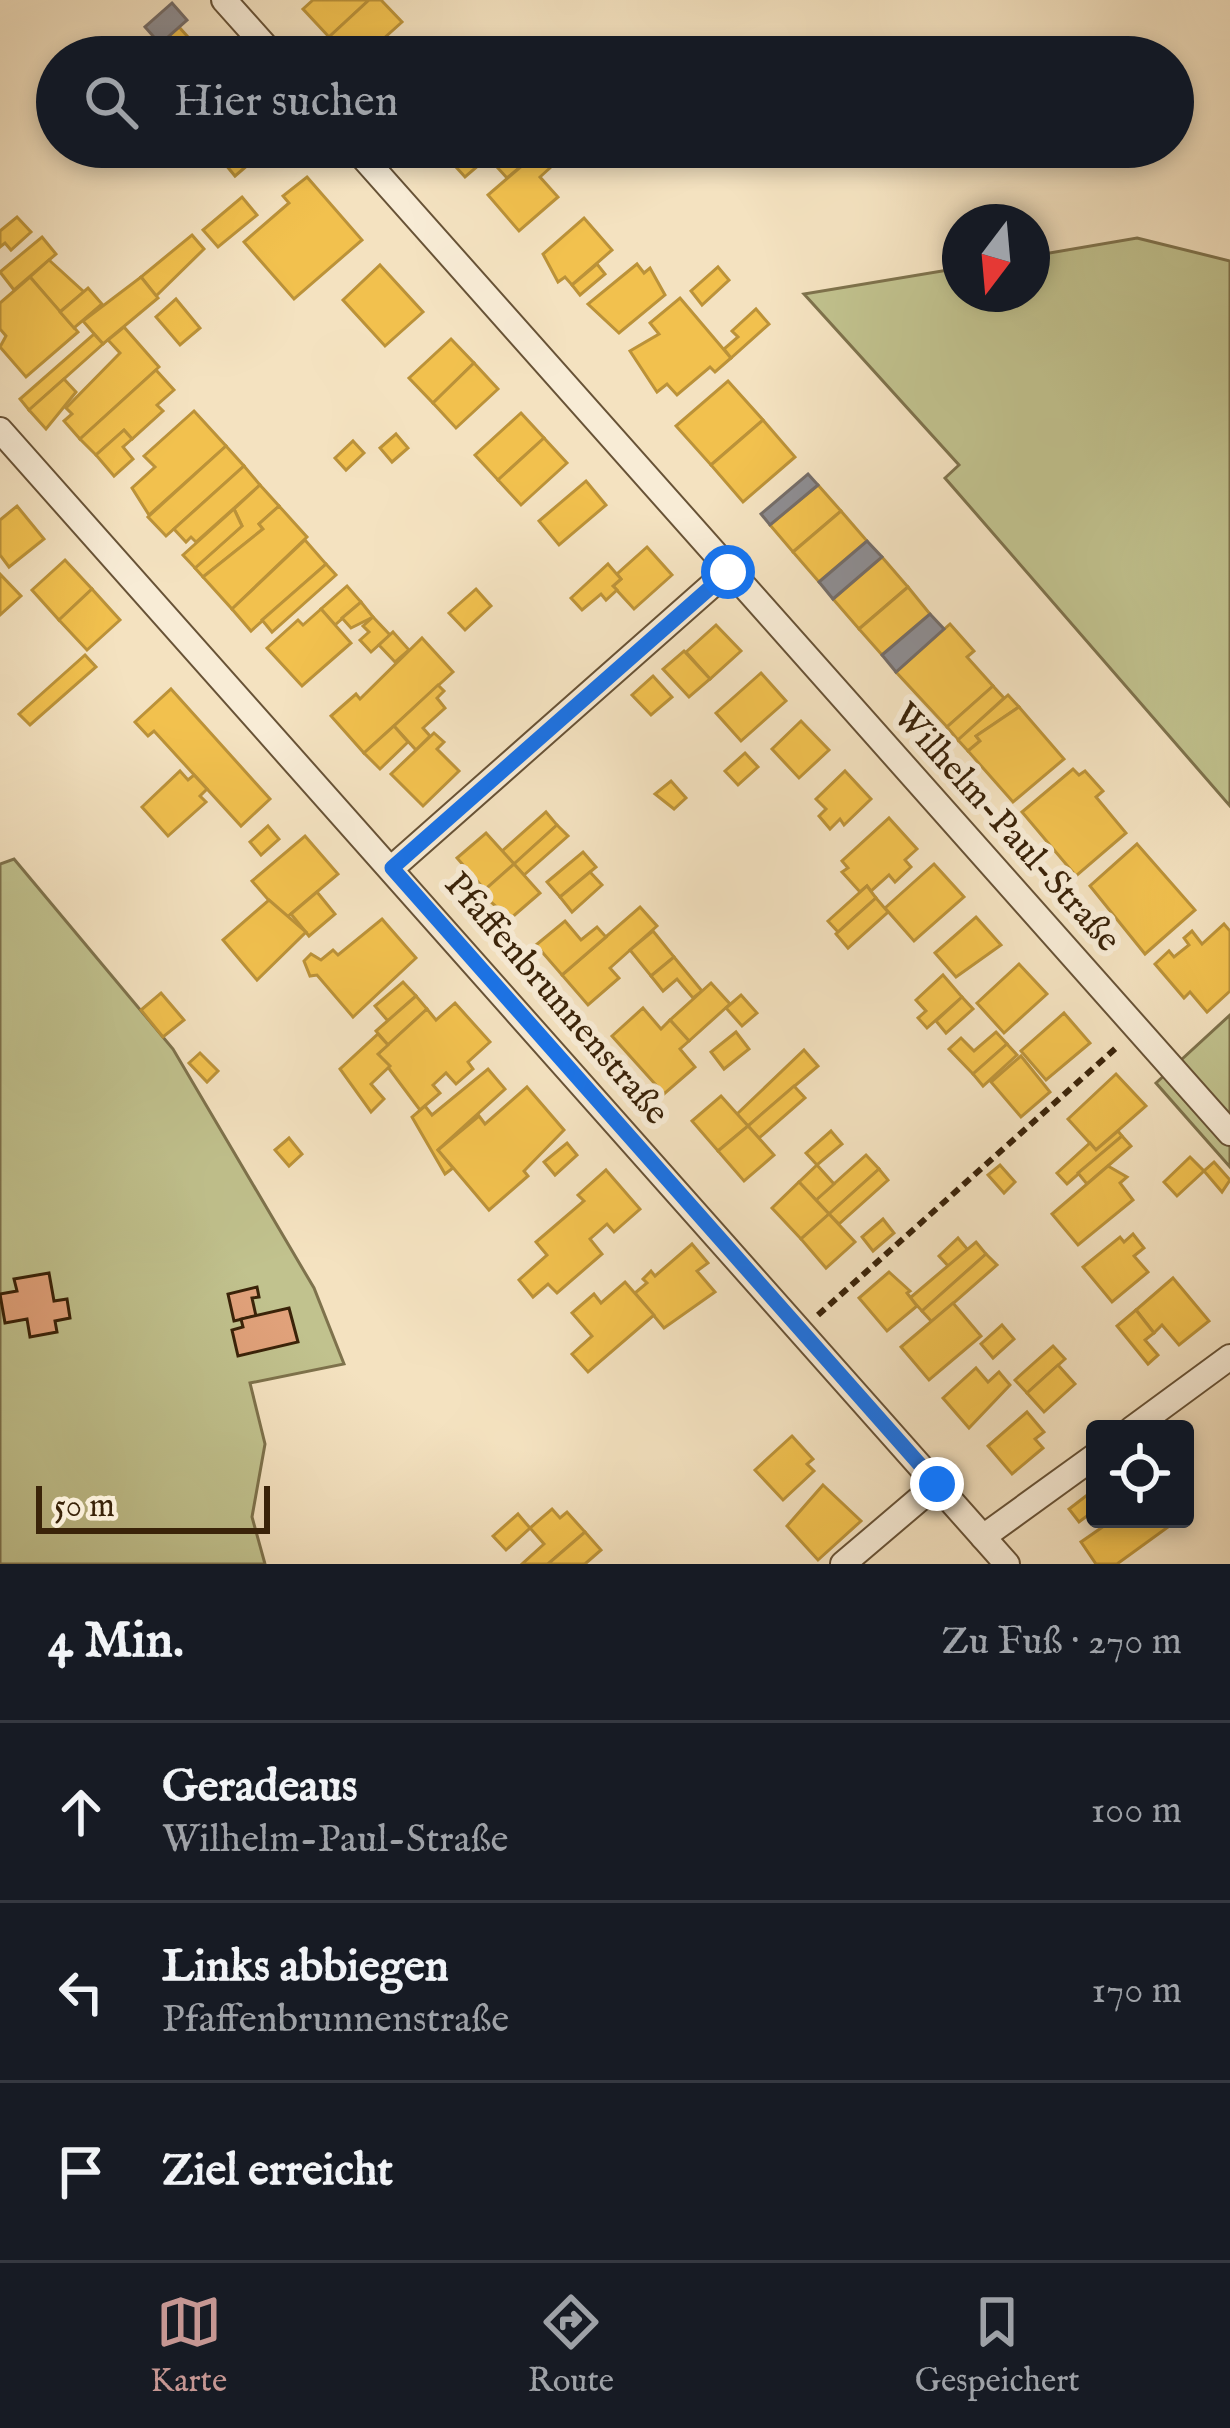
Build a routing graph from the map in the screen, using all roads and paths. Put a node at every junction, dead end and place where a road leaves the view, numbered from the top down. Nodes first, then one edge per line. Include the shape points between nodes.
1 (224, 0) edge
2 (256, 36) edge
3 (372, 168) edge
4 (0, 430) edge
5 (728, 572) junction
6 (392, 868) junction
7 (1138, 1029) junction
8 (1230, 1133) edge
9 (801, 1330) junction
10 (1230, 1357) edge
11 (1144, 1420) edge
12 (1086, 1463) edge
13 (937, 1484) junction
14 (983, 1538) junction
15 (843, 1564) edge
16 (1007, 1564) edge

1 - 2 street
3 - 5 street, Wilhelm-Paul-Straße
4 - 6 street, Pfaffenbrunnenstraße
5 - 6 street
5 - 7 street, Wilhelm-Paul-Straße
6 - 9 street, Pfaffenbrunnenstraße
7 - 8 street, Wilhelm-Paul-Straße
7 - 9 path
9 - 13 street, Pfaffenbrunnenstraße
10 - 11 street
12 - 14 street
13 - 14 street, Pfaffenbrunnenstraße
13 - 15 street
14 - 16 street, Pfaffenbrunnenstraße

